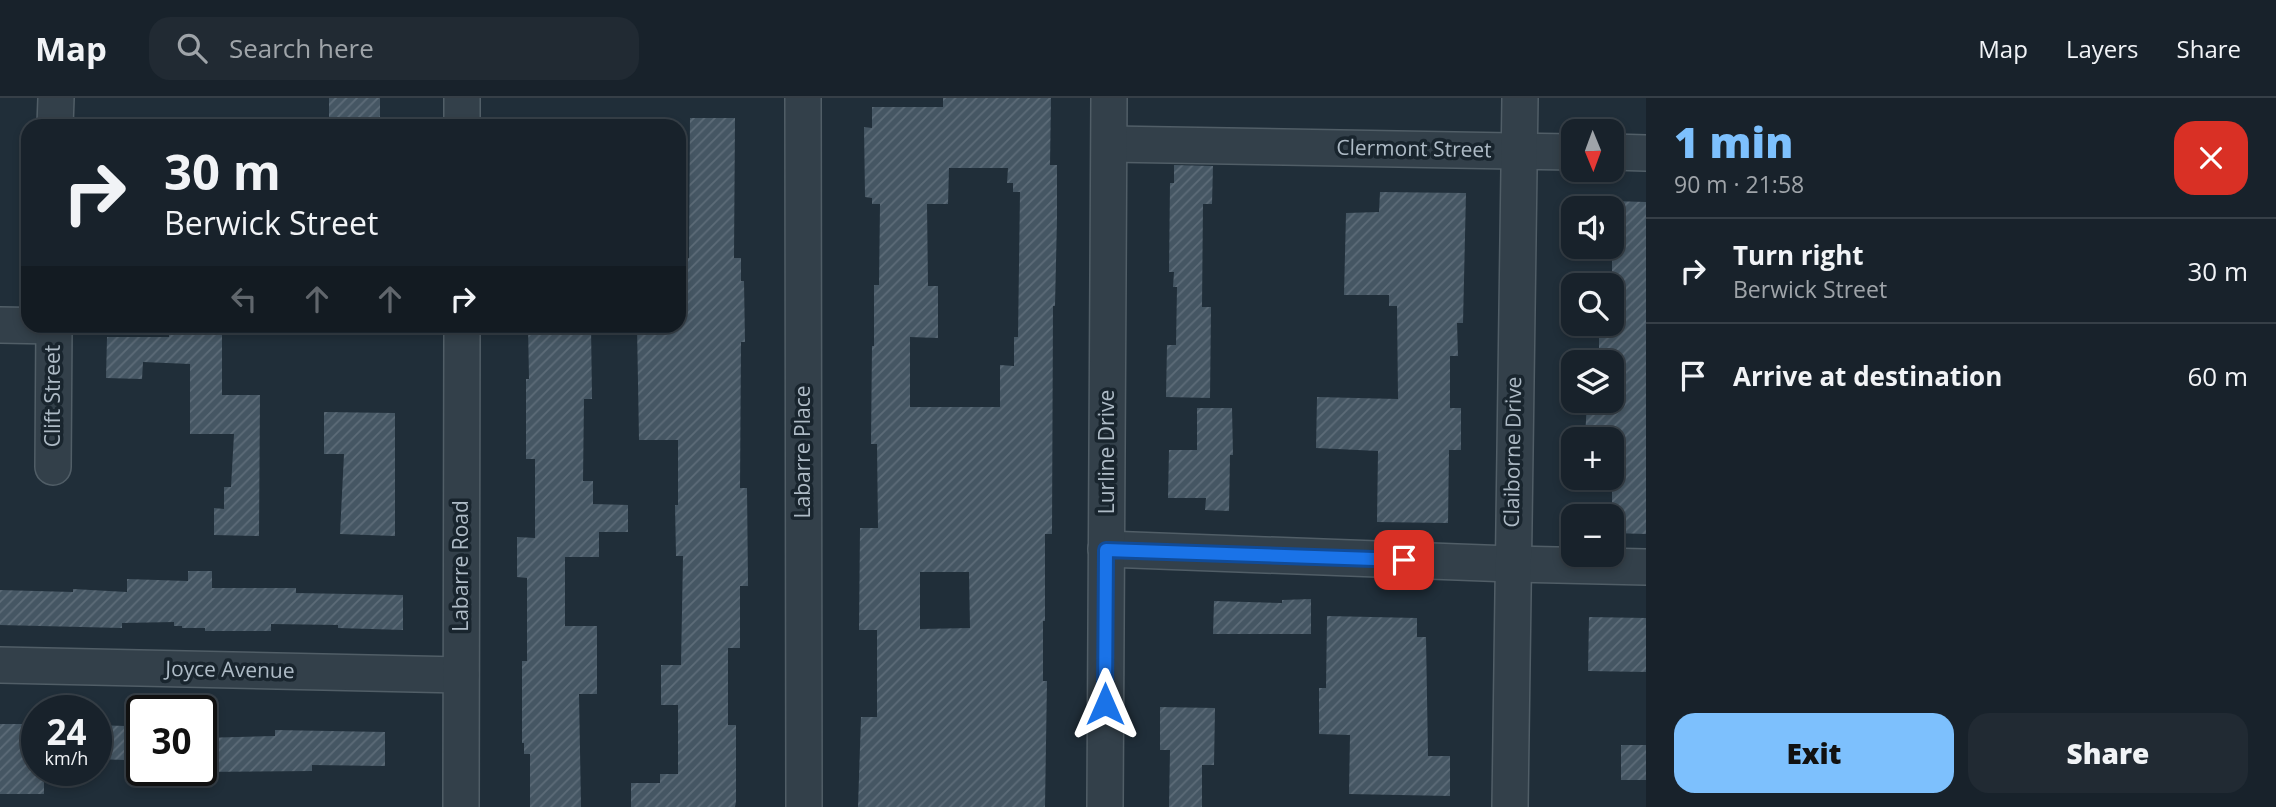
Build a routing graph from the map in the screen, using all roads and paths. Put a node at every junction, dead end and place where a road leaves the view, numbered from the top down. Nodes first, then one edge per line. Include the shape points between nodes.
1 (55, 98) edge
2 (462, 98) edge
3 (803, 98) edge
4 (1109, 98) edge
5 (1520, 98) edge
6 (55, 119) edge
7 (462, 119) edge
8 (1110, 144) junction
9 (1518, 151) junction
10 (1561, 152) edge
11 (1624, 152) edge
12 (1646, 153) edge
13 (0, 325) edge
14 (21, 325) edge
15 (54, 333) edge
16 (462, 333) edge
17 (53, 467) dead end
18 (1106, 550) junction
19 (1511, 564) junction
20 (1646, 567) edge
21 (0, 665) edge
22 (461, 675) junction
23 (461, 807) edge
24 (804, 807) edge
25 (1105, 807) edge
26 (1510, 807) edge

1 - 6 street
2 - 7 street
3 - 24 street, Labarre Place
4 - 8 street, Lurline Drive
5 - 9 street, Claiborne Drive
8 - 9 street, Clermont Street
8 - 18 street, Lurline Drive
9 - 10 street, Clermont Street
9 - 19 street, Claiborne Drive
11 - 12 street
13 - 14 street
15 - 17 street, Clift Street
16 - 22 street, Labarre Road
18 - 19 street
18 - 25 street, Lurline Drive
19 - 20 street
19 - 26 street, Claiborne Drive
21 - 22 street, Joyce Avenue
22 - 23 street, Labarre Road

